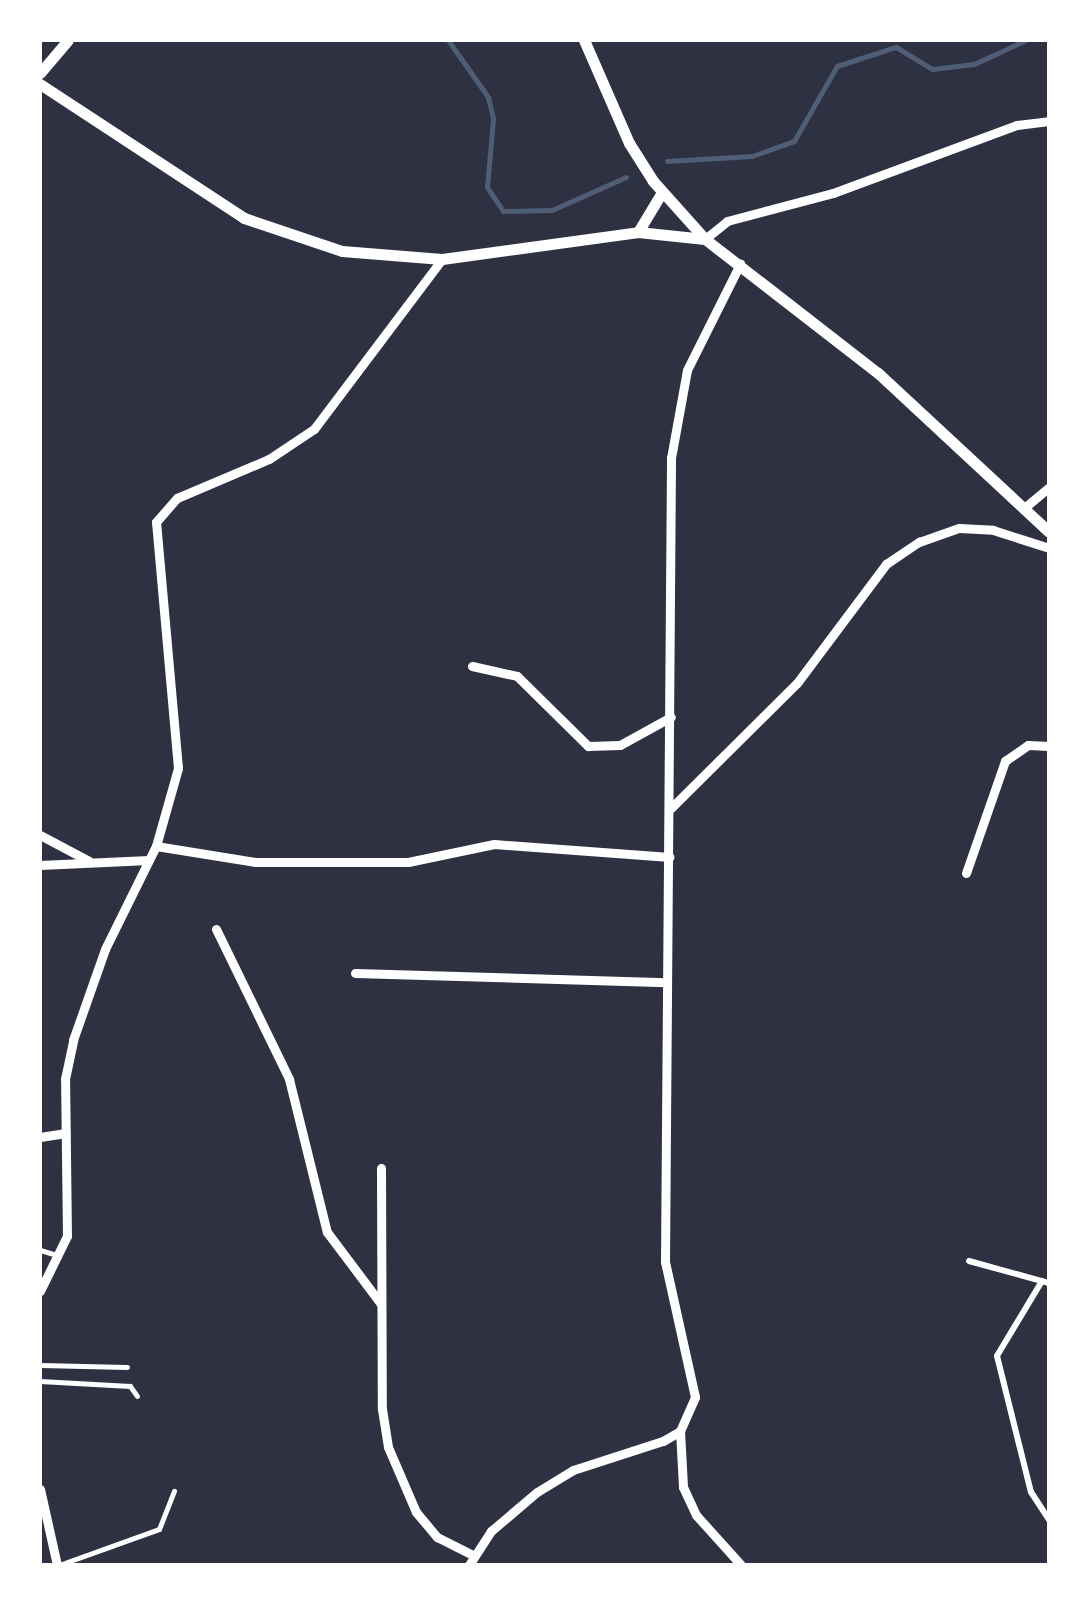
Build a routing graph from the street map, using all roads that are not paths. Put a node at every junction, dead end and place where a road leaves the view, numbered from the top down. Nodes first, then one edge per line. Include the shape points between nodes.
1 (68, 40) edge
2 (584, 40) edge
3 (40, 72) edge
4 (40, 84) edge
5 (1049, 121) edge
6 (662, 192) junction
7 (638, 232) junction
8 (705, 239) junction
9 (442, 259) junction
10 (740, 264) junction
11 (1049, 487) edge
12 (1023, 509) junction
13 (1049, 532) edge
14 (1049, 548) edge
15 (472, 666) dead end
16 (671, 717) junction
17 (1049, 746) edge
18 (671, 808) junction
19 (40, 835) edge
20 (156, 846) junction
21 (670, 857) junction
22 (149, 860) junction
23 (91, 862) junction
24 (40, 864) edge
25 (966, 873) dead end
26 (216, 928) dead end
27 (355, 973) dead end
28 (666, 982) junction
29 (66, 1133) junction
30 (40, 1137) edge
31 (381, 1168) dead end
32 (40, 1250) edge
33 (58, 1256) junction
34 (969, 1261) dead end
35 (1046, 1282) edge
36 (40, 1291) edge
37 (382, 1304) junction
38 (40, 1365) edge
39 (128, 1367) dead end
40 (40, 1381) edge
41 (137, 1396) dead end
42 (680, 1430) junction
43 (40, 1489) edge
44 (174, 1491) dead end
45 (1049, 1520) edge
46 (471, 1560) edge
47 (58, 1565) edge
48 (741, 1565) edge

1 - 3 street
2 - 6 street via 629,143
4 - 9 street via 244,218 342,251
5 - 8 street via 1017,124 833,193 728,221
6 - 7 street
6 - 8 street
7 - 8 street
7 - 9 street
8 - 10 street
9 - 20 street via 314,430 270,458 177,498 156,522 178,768
10 - 12 street via 878,373
10 - 16 street via 687,370 676,424
11 - 12 street
12 - 13 street
14 - 18 street via 993,530 958,528 886,564 797,682
15 - 16 street via 517,676 588,746 620,745
16 - 18 street
17 - 25 street via 1028,745 1004,761
18 - 21 street
19 - 23 street
20 - 21 street via 256,862 408,862 494,844
20 - 22 street
21 - 28 street
22 - 23 street
22 - 29 street via 105,949 72,1040
23 - 24 street
26 - 37 street via 288,1079 327,1232
27 - 28 street
28 - 42 street via 665,1262 695,1398
29 - 30 street
29 - 33 street via 70,1199
31 - 37 street
32 - 33 lane
33 - 36 street
34 - 35 street
35 - 45 street via 997,1356 1031,1492
37 - 46 street via 382,1409 400,1479 436,1537
38 - 39 lane
40 - 41 lane via 130,1386
42 - 46 street via 561,1478 492,1531
42 - 48 street via 683,1487 696,1515
43 - 47 street
44 - 47 lane via 159,1529

